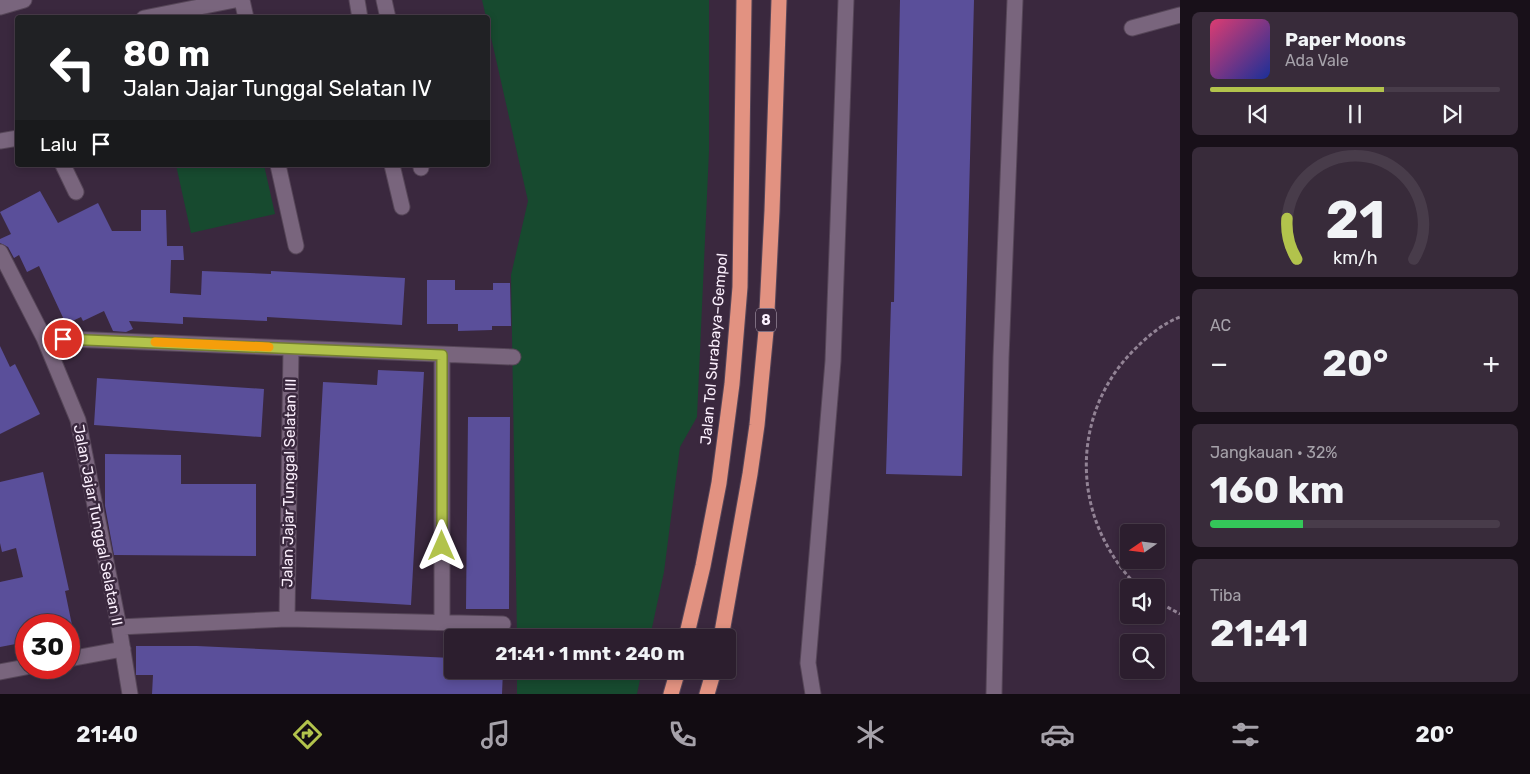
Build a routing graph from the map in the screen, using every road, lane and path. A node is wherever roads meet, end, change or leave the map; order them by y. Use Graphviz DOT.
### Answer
graph roads {
  1 [pos="24,0"];
  2 [pos="235,0"];
  3 [pos="242,0"];
  4 [pos="357,0"];
  5 [pos="384,0"];
  6 [pos="744,0"];
  7 [pos="779,0"];
  8 [pos="846,0"];
  9 [pos="1015,0"];
  10 [pos="0,7"];
  11 [pos="159,15"];
  12 [pos="245,15"];
  13 [pos="360,15"];
  14 [pos="387,15"];
  15 [pos="1180,15"];
  16 [pos="1132,28"];
  17 [pos="15,138"];
  18 [pos="0,141"];
  19 [pos="64,167"];
  20 [pos="278,167"];
  21 [pos="392,167"];
  22 [pos="76,192"];
  23 [pos="402,207"];
  24 [pos="296,246"];
  25 [pos="0,252"];
  26 [pos="1180,317"];
  27 [pos="44,338"];
  28 [pos="291,348"];
  29 [pos="442,355"];
  30 [pos="513,357"];
  31 [pos="1132,579"];
  32 [pos="1165,605"];
  33 [pos="1180,614"];
  34 [pos="287,619"];
  35 [pos="442,622"];
  36 [pos="503,624"];
  37 [pos="119,627"];
  38 [pos="688,629"];
  39 [pos="723,629"];
  40 [pos="123,649"];
  41 [pos="80,657"];
  42 [pos="15,669"];
  43 [pos="0,672"];
  44 [pos="675,679"];
  45 [pos="711,679"];
  46 [pos="130,694"];
  47 [pos="671,694"];
  48 [pos="707,694"];
  49 [pos="813,694"];
  50 [pos="994,694"];
  1 -- 10 [label="street"];
  2 -- 11 [label="street"];
  3 -- 12 [label="street"];
  4 -- 13 [label="street"];
  5 -- 14 [label="street"];
  6 -- 38 [label="highway, Jalan Tol Surabaya–Gempol / 8"];
  7 -- 39 [label="highway, 8"];
  8 -- 49 [label="street"];
  9 -- 50 [label="street"];
  15 -- 16 [label="street"];
  17 -- 18 [label="street"];
  19 -- 22 [label="street"];
  20 -- 24 [label="street"];
  21 -- 23 [label="street"];
  25 -- 27 [label="street, Jalan Jajar Tunggal Selatan II"];
  26 -- 31 [label="path"];
  27 -- 28 [label="street"];
  27 -- 37 [label="street, Jalan Jajar Tunggal Selatan II"];
  28 -- 29 [label="street"];
  28 -- 34 [label="street, Jalan Jajar Tunggal Selatan III"];
  29 -- 30 [label="street"];
  29 -- 35 [label="street"];
  32 -- 33 [label="path"];
  34 -- 35 [label="street"];
  34 -- 37 [label="street"];
  35 -- 36 [label="street"];
  37 -- 40 [label="street, Jalan Jajar Tunggal Selatan II"];
  40 -- 41 [label="street"];
  40 -- 46 [label="street, Jalan Jajar Tunggal Selatan II"];
  42 -- 43 [label="street"];
  44 -- 47 [label="highway"];
  45 -- 48 [label="highway"];
}
